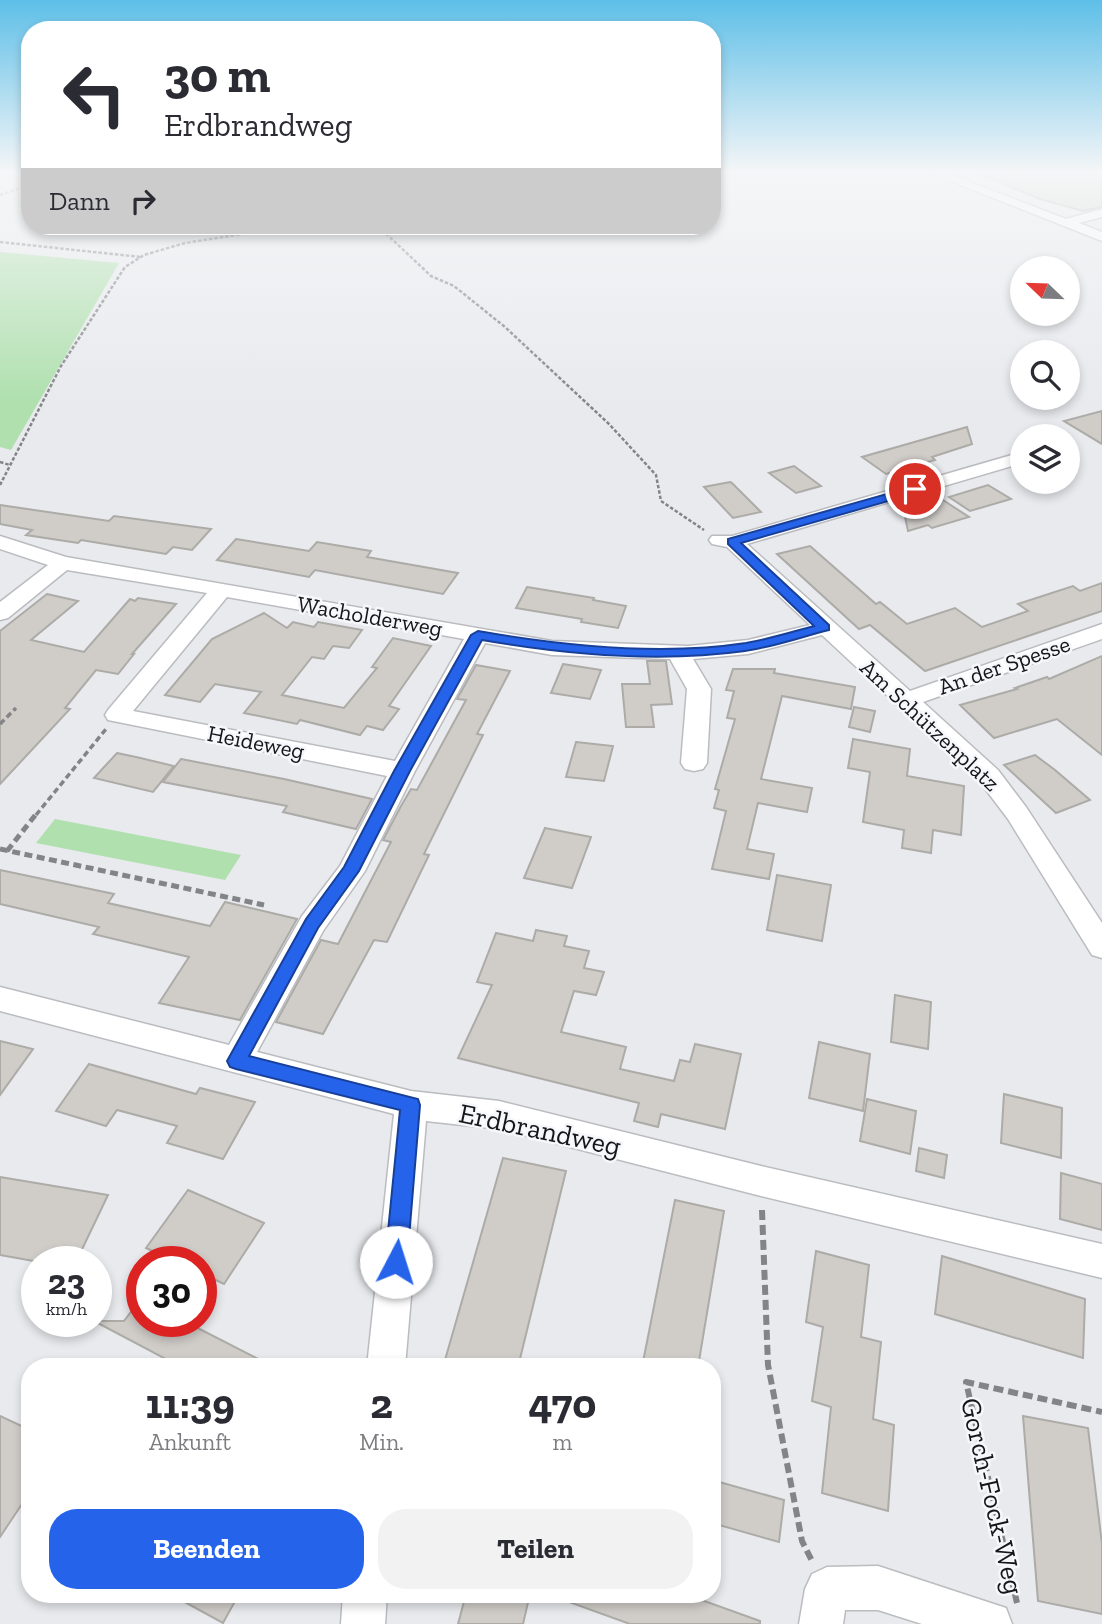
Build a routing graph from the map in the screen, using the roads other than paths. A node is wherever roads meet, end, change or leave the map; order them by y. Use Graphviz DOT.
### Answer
graph roads {
  1 [pos="1010,460"];
  2 [pos="0,542"];
  3 [pos="63,563"];
  4 [pos="222,589"];
  5 [pos="0,613"];
  6 [pos="824,628"];
  7 [pos="1102,631"];
  8 [pos="478,635"];
  9 [pos="678,653"];
  10 [pos="906,700"];
  11 [pos="694,763"];
  12 [pos="402,771"];
  13 [pos="1102,947"];
  14 [pos="0,999"];
  15 [pos="236,1061"];
  16 [pos="411,1105"];
  17 [pos="1102,1261"];
  18 [pos="387,1358"];
  19 [pos="364,1603"];
  20 [pos="824,1607"];
  21 [pos="1005,1617"];
  22 [pos="363,1624"];
  1 -- 6 [label="street, Am Schützenplatz"];
  2 -- 3 [label="street, Wacholderweg"];
  3 -- 4 [label="street, Wacholderweg"];
  3 -- 5 [label="street"];
  4 -- 8 [label="street, Wacholderweg"];
  4 -- 12 [label="street, Heideweg"];
  6 -- 9 [label="street, Wacholderweg"];
  6 -- 10 [label="street, Am Schützenplatz"];
  7 -- 10 [label="street, An der Spesse"];
  8 -- 9 [label="street, Wacholderweg"];
  8 -- 12 [label="street"];
  9 -- 11 [label="street"];
  10 -- 13 [label="street, Am Schützenplatz"];
  12 -- 15 [label="street"];
  14 -- 15 [label="street, Erdbrandweg"];
  15 -- 16 [label="street, Erdbrandweg"];
  16 -- 17 [label="street, Erdbrandweg"];
  16 -- 18 [label="street"];
  19 -- 22 [label="street"];
  20 -- 21 [label="street, Gorch-Fock-Weg"];
}
